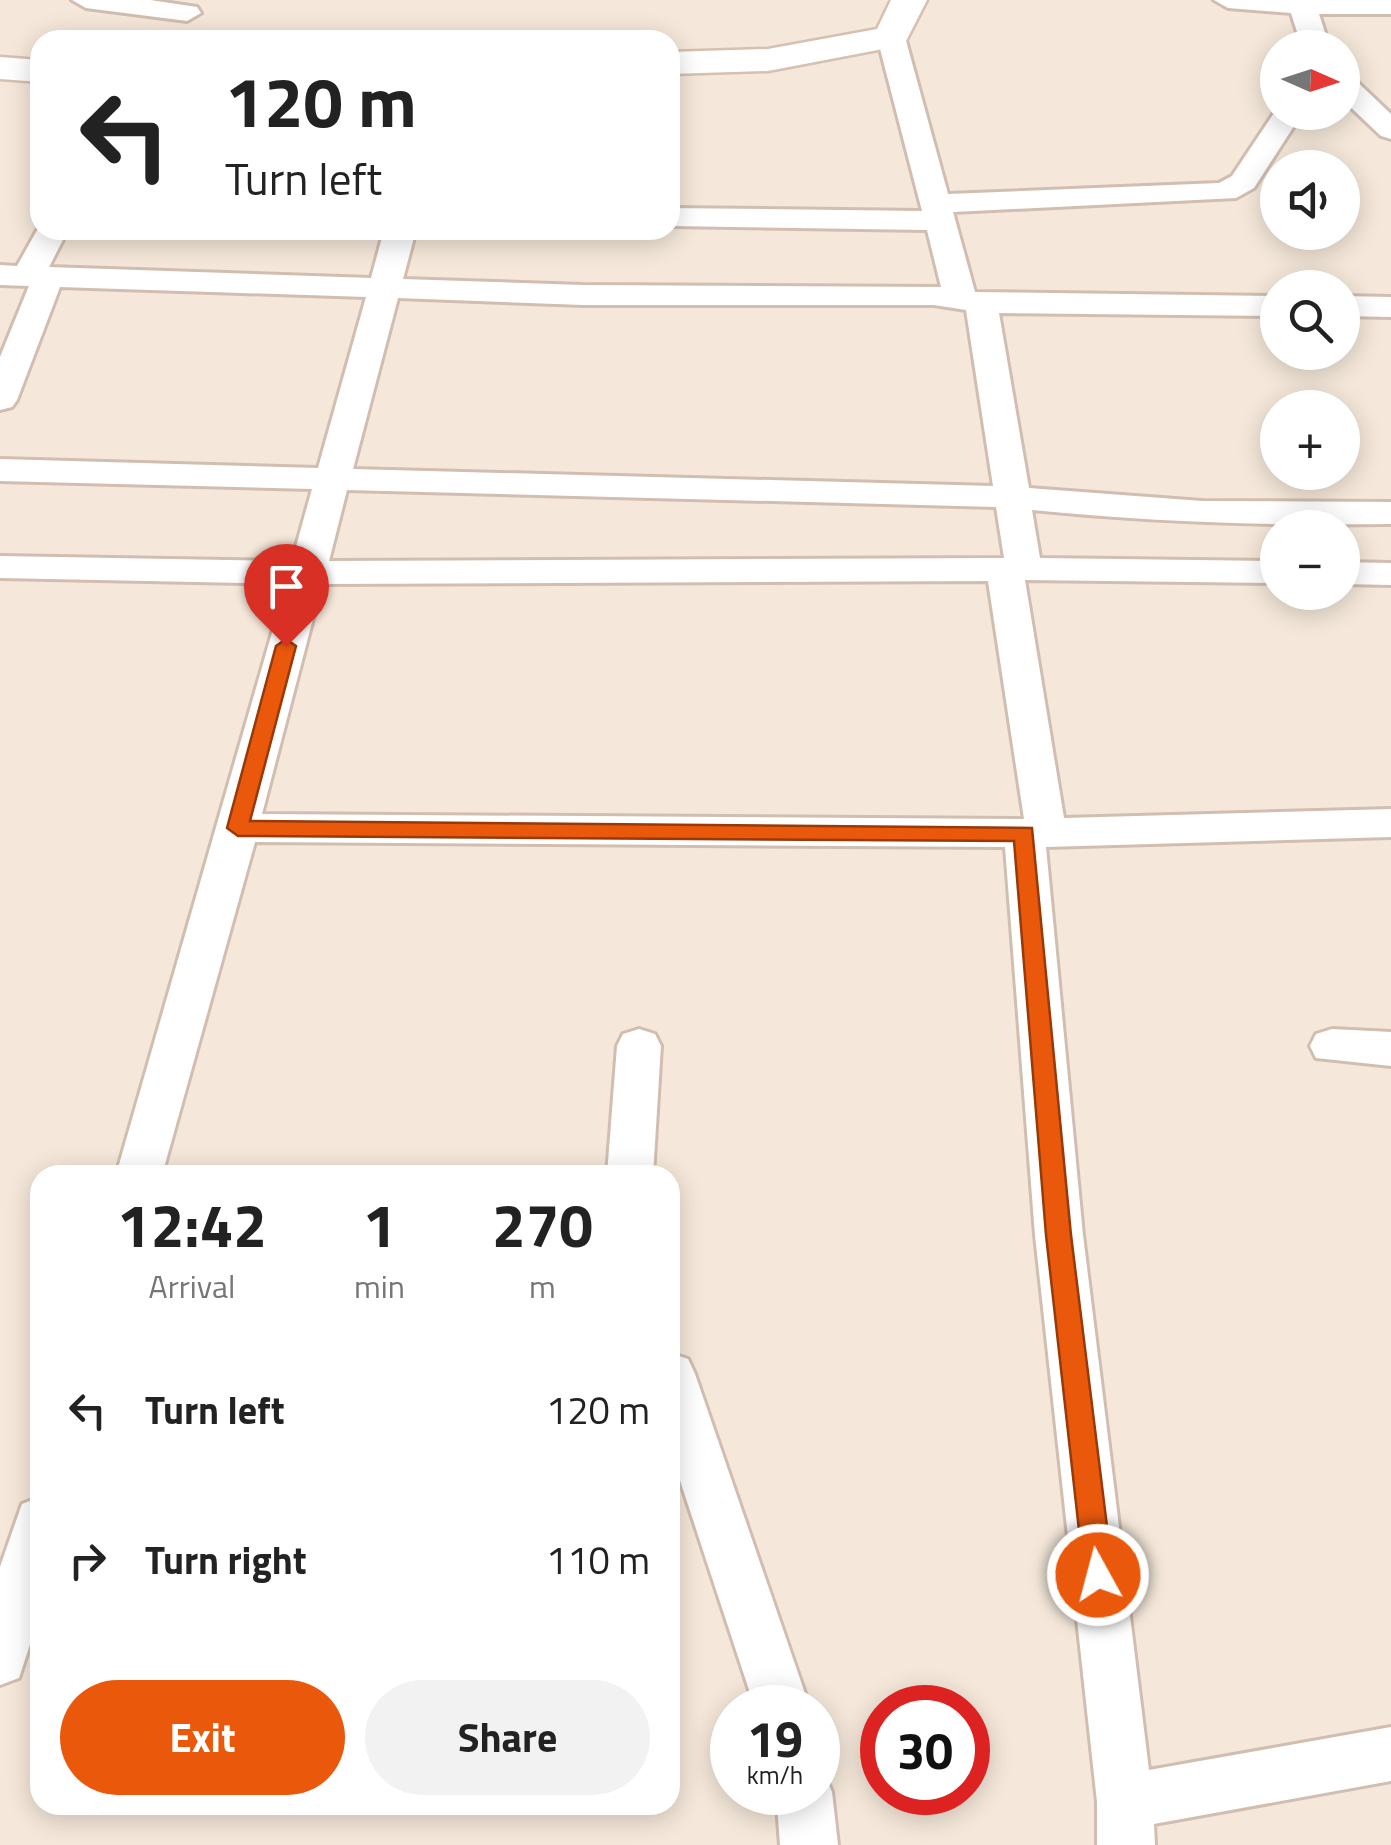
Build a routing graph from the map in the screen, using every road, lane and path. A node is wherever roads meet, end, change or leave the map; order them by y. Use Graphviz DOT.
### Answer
graph roads {
  1 [pos="86,0"];
  2 [pos="909,0"];
  3 [pos="1228,0"];
  4 [pos="1303,6"];
  5 [pos="1391,6"];
  6 [pos="193,7"];
  7 [pos="173,30"];
  8 [pos="1310,30"];
  9 [pos="891,37"];
  10 [pos="680,63"];
  11 [pos="0,68"];
  12 [pos="30,70"];
  13 [pos="1360,100"];
  14 [pos="1278,130"];
  15 [pos="1391,130"];
  16 [pos="938,212"];
  17 [pos="680,217"];
  18 [pos="46,240"];
  19 [pos="397,240"];
  20 [pos="25,276"];
  21 [pos="380,289"];
  22 [pos="972,301"];
  23 [pos="1260,306"];
  24 [pos="1360,306"];
  25 [pos="1391,307"];
  26 [pos="0,400"];
  27 [pos="0,470"];
  28 [pos="329,482"];
  29 [pos="1012,497"];
  30 [pos="1391,513"];
  31 [pos="0,566"];
  32 [pos="1014,570"];
  33 [pos="1260,572"];
  34 [pos="305,573"];
  35 [pos="1360,573"];
  36 [pos="1391,574"];
  37 [pos="1391,823"];
  38 [pos="238,828"];
  39 [pos="1035,833"];
  40 [pos="639,1046"];
  41 [pos="1332,1046"];
  42 [pos="1391,1049"];
  43 [pos="141,1165"];
  44 [pos="631,1165"];
  45 [pos="680,1404"];
  46 [pos="30,1555"];
  47 [pos="0,1660"];
  48 [pos="774,1685"];
  49 [pos="1391,1754"];
  50 [pos="807,1815"];
  51 [pos="1126,1823"];
  52 [pos="810,1845"];
  1 -- 6 [label="street"];
  2 -- 9 [label="street"];
  3 -- 4 [label="street"];
  4 -- 5 [label="street"];
  4 -- 8 [label="street"];
  6 -- 7 [label="street"];
  9 -- 10 [label="street"];
  9 -- 16 [label="street"];
  11 -- 12 [label="street"];
  13 -- 15 [label="street"];
  14 -- 16 [label="street"];
  16 -- 17 [label="street"];
  16 -- 22 [label="street"];
  18 -- 20 [label="street"];
  19 -- 21 [label="street"];
  20 -- 21 [label="street"];
  20 -- 26 [label="street"];
  21 -- 22 [label="street"];
  21 -- 28 [label="street"];
  22 -- 23 [label="street"];
  22 -- 29 [label="street"];
  24 -- 25 [label="street"];
  27 -- 28 [label="street"];
  28 -- 29 [label="street"];
  28 -- 34 [label="street"];
  29 -- 30 [label="street"];
  29 -- 32 [label="street"];
  31 -- 34 [label="street"];
  32 -- 33 [label="street"];
  32 -- 34 [label="street"];
  32 -- 39 [label="street"];
  34 -- 38 [label="street"];
  35 -- 36 [label="street"];
  37 -- 39 [label="street"];
  38 -- 39 [label="street"];
  38 -- 43 [label="street"];
  39 -- 51 [label="street"];
  40 -- 44 [label="street"];
  41 -- 42 [label="street"];
  45 -- 48 [label="street"];
  46 -- 47 [label="street"];
  49 -- 51 [label="street"];
  50 -- 52 [label="street"];
}
